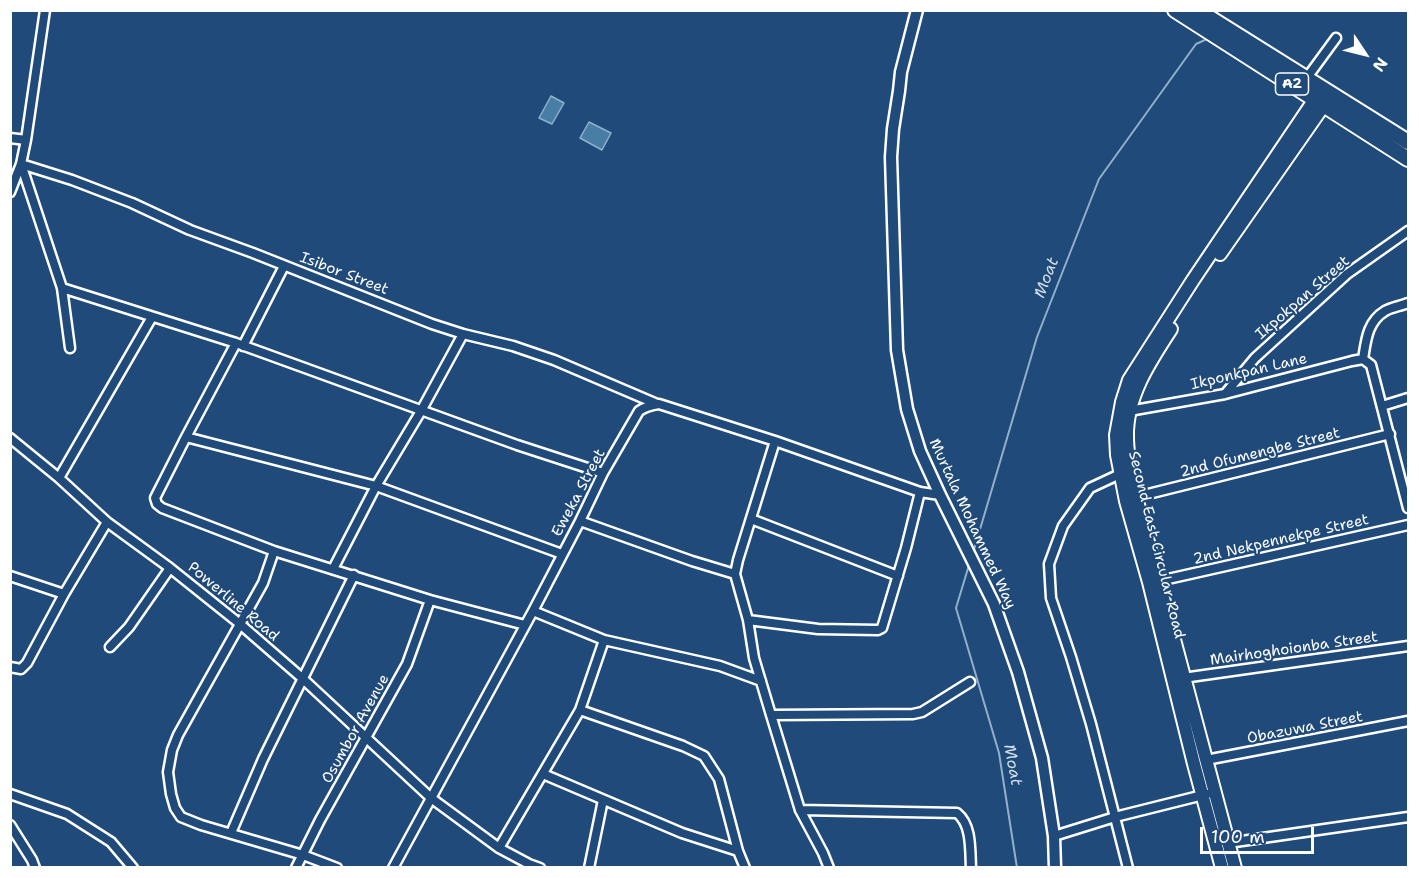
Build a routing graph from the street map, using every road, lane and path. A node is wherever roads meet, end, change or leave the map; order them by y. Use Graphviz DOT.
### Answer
graph roads {
  1 [pos="45,10"];
  2 [pos="917,10"];
  3 [pos="1176,10"];
  4 [pos="1197,10"];
  5 [pos="1336,38"];
  6 [pos="1306,79"];
  7 [pos="1319,102"];
  8 [pos="10,138"];
  9 [pos="26,140"];
  10 [pos="1408,142"];
  11 [pos="1408,159"];
  12 [pos="21,164"];
  13 [pos="10,192"];
  14 [pos="1408,231"];
  15 [pos="284,266"];
  16 [pos="62,288"];
  17 [pos="1408,303"];
  18 [pos="152,317"];
  19 [pos="463,334"];
  20 [pos="240,345"];
  21 [pos="70,348"];
  22 [pos="1363,359"];
  23 [pos="1225,394"];
  24 [pos="1408,398"];
  25 [pos="659,404"];
  26 [pos="1382,406"];
  27 [pos="421,411"];
  28 [pos="1130,411"];
  29 [pos="1390,434"];
  30 [pos="186,437"];
  31 [pos="10,438"];
  32 [pos="775,441"];
  33 [pos="603,473"];
  34 [pos="1120,474"];
  35 [pos="59,478"];
  36 [pos="376,486"];
  37 [pos="920,492"];
  38 [pos="940,495"];
  39 [pos="1136,497"];
  40 [pos="1408,508"];
  41 [pos="750,519"];
  42 [pos="580,521"];
  43 [pos="107,522"];
  44 [pos="1408,525"];
  45 [pos="274,551"];
  46 [pos="562,554"];
  47 [pos="170,568"];
  48 [pos="333,569"];
  49 [pos="735,574"];
  50 [pos="354,575"];
  51 [pos="10,576"];
  52 [pos="898,576"];
  53 [pos="1159,581"];
  54 [pos="64,594"];
  55 [pos="430,600"];
  56 [pos="533,611"];
  57 [pos="748,620"];
  58 [pos="240,624"];
  59 [pos="525,625"];
  60 [pos="604,640"];
  61 [pos="1408,646"];
  62 [pos="110,647"];
  63 [pos="10,667"];
  64 [pos="302,678"];
  65 [pos="1183,678"];
  66 [pos="761,681"];
  67 [pos="970,682"];
  68 [pos="580,710"];
  69 [pos="771,715"];
  70 [pos="1408,721"];
  71 [pos="367,738"];
  72 [pos="1206,760"];
  73 [pos="543,774"];
  74 [pos="10,794"];
  75 [pos="1209,794"];
  76 [pos="430,798"];
  77 [pos="603,800"];
  78 [pos="800,810"];
  79 [pos="1115,817"];
  80 [pos="1408,817"];
  81 [pos="10,825"];
  82 [pos="231,833"];
  83 [pos="1054,836"];
  84 [pos="1228,843"];
  85 [pos="499,848"];
  86 [pos="738,851"];
  87 [pos="303,855"];
  88 [pos="35,867"];
  89 [pos="133,867"];
  90 [pos="296,867"];
  91 [pos="337,867"];
  92 [pos="393,867"];
  93 [pos="540,867"];
  94 [pos="589,867"];
  95 [pos="745,867"];
  96 [pos="829,867"];
  97 [pos="971,867"];
  98 [pos="1055,867"];
  99 [pos="1128,867"];
  100 [pos="1222,867"];
  101 [pos="1234,867"];
  1 -- 9 [label="street"];
  2 -- 38 [label="street, Murtala Mohammed Way"];
  3 -- 7 [label="highway, A2"];
  4 -- 6 [label="highway, A2"];
  5 -- 6 [label="street"];
  6 -- 10 [label="highway, A2"];
  7 -- 11 [label="highway, A2"];
  7 -- 28 [label="main road, Second East Circular Road"];
  7 -- 34 [label="main road, Second East Circular Road"];
  8 -- 9 [label="street"];
  9 -- 12 [label="street"];
  12 -- 13 [label="street"];
  12 -- 15 [label="street, Isibor Street"];
  12 -- 16 [label="street"];
  14 -- 23 [label="street, Ikpokpan Street"];
  15 -- 19 [label="street, Isibor Street"];
  15 -- 20 [label="street"];
  16 -- 18 [label="street"];
  16 -- 21 [label="street"];
  17 -- 22 [label="street"];
  18 -- 20 [label="street"];
  18 -- 35 [label="street"];
  19 -- 25 [label="street, Isibor Street"];
  19 -- 27 [label="street"];
  20 -- 27 [label="street"];
  20 -- 30 [label="street"];
  22 -- 23 [label="street, Ikponkpan Lane"];
  22 -- 26 [label="street"];
  23 -- 28 [label="street, Ikponkpan Lane"];
  24 -- 26 [label="street"];
  25 -- 32 [label="street"];
  25 -- 33 [label="street, Eweka Street"];
  26 -- 29 [label="street"];
  27 -- 33 [label="street"];
  27 -- 36 [label="street"];
  28 -- 39 [label="main road, Second East Circular Road"];
  29 -- 39 [label="street, 2nd Ofumengbe Street"];
  29 -- 40 [label="street"];
  30 -- 36 [label="street"];
  30 -- 45 [label="street"];
  31 -- 35 [label="street, Powerline Road"];
  32 -- 37 [label="street"];
  32 -- 41 [label="street"];
  33 -- 42 [label="street, Eweka Street"];
  34 -- 75 [label="main road, Second East Circular Road"];
  34 -- 79 [label="street"];
  35 -- 43 [label="street, Powerline Road"];
  36 -- 46 [label="street"];
  36 -- 48 [label="street"];
  37 -- 38 [label="street"];
  37 -- 52 [label="street"];
  38 -- 83 [label="street, Murtala Mohammed Way"];
  39 -- 53 [label="main road, Second East Circular Road"];
  41 -- 49 [label="street"];
  41 -- 52 [label="street"];
  42 -- 46 [label="street, Eweka Street"];
  42 -- 49 [label="street"];
  43 -- 47 [label="street, Powerline Road"];
  43 -- 54 [label="street"];
  44 -- 53 [label="street, 2nd Nekpennekpe Street"];
  45 -- 48 [label="street"];
  45 -- 58 [label="street"];
  46 -- 56 [label="street, Eweka Street"];
  47 -- 58 [label="street, Powerline Road"];
  47 -- 62 [label="street"];
  48 -- 50 [label="street"];
  49 -- 57 [label="street"];
  50 -- 55 [label="street"];
  50 -- 64 [label="street"];
  51 -- 54 [label="street"];
  52 -- 57 [label="street"];
  53 -- 65 [label="main road, Second East Circular Road"];
  54 -- 63 [label="street"];
  55 -- 59 [label="street"];
  55 -- 71 [label="street, Osumbor Avenue"];
  56 -- 59 [label="street, Eweka Street"];
  56 -- 60 [label="street"];
  57 -- 66 [label="street"];
  58 -- 64 [label="street, Powerline Road"];
  58 -- 82 [label="street"];
  59 -- 76 [label="street, Eweka Street"];
  60 -- 66 [label="street"];
  60 -- 68 [label="street"];
  61 -- 65 [label="street, Mairhoghoionba Street"];
  64 -- 71 [label="street, Powerline Road"];
  64 -- 82 [label="street"];
  65 -- 72 [label="main road, Second East Circular Road"];
  66 -- 69 [label="street"];
  67 -- 69 [label="street"];
  68 -- 73 [label="street"];
  68 -- 86 [label="street"];
  69 -- 78 [label="street"];
  70 -- 72 [label="street, Obazuwa Street"];
  71 -- 76 [label="street, Powerline Road"];
  71 -- 87 [label="street, Osumbor Avenue"];
  72 -- 75 [label="main road, Second East Circular Road"];
  73 -- 77 [label="street"];
  73 -- 85 [label="street"];
  74 -- 89 [label="street"];
  75 -- 79 [label="street"];
  75 -- 84 [label="main road, Second East Circular Road"];
  75 -- 100 [label="main road, Second East Circular Road"];
  76 -- 85 [label="street, Powerline Road"];
  76 -- 92 [label="street, Eweka Street"];
  77 -- 86 [label="street"];
  77 -- 94 [label="street"];
  78 -- 96 [label="street"];
  78 -- 97 [label="street"];
  79 -- 83 [label="street"];
  79 -- 99 [label="street"];
  80 -- 84 [label="street"];
  81 -- 88 [label="street"];
  82 -- 87 [label="street"];
  83 -- 98 [label="street, Murtala Mohammed Way"];
  84 -- 101 [label="main road, Second East Circular Road"];
  85 -- 93 [label="street, Powerline Road"];
  86 -- 95 [label="street"];
  87 -- 90 [label="street, Osumbor Avenue"];
  87 -- 91 [label="street"];
}
